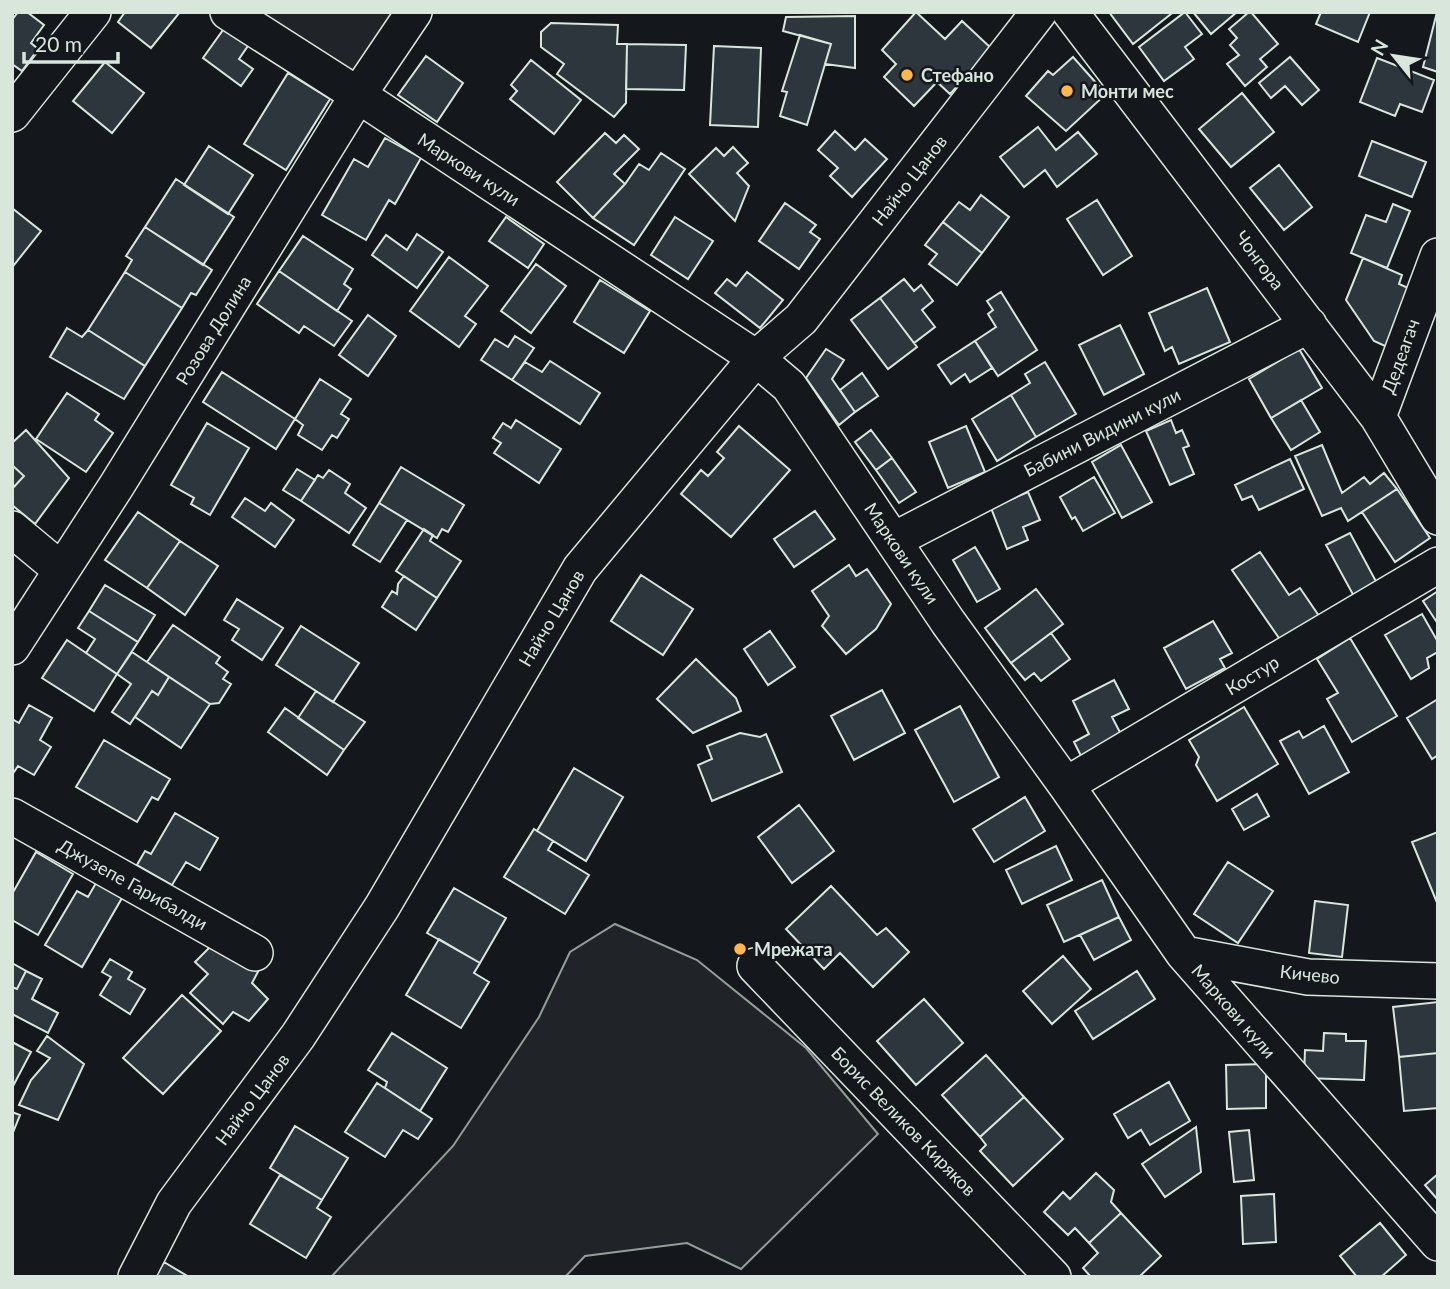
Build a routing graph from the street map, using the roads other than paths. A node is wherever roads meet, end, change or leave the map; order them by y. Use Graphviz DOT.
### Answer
graph roads {
  1 [pos="93,12"];
  2 [pos="228,12"];
  3 [pos="414,12"];
  4 [pos="1039,12"];
  5 [pos="1070,12"];
  6 [pos="358,95"];
  7 [pos="12,114"];
  8 [pos="1438,256"];
  9 [pos="1309,325"];
  10 [pos="756,358"];
  11 [pos="1378,417"];
  12 [pos="1438,517"];
  13 [pos="12,529"];
  14 [pos="894,540"];
  15 [pos="1438,565"];
  16 [pos="60,569"];
  17 [pos="12,647"];
  18 [pos="1066,785"];
  19 [pos="12,816"];
  20 [pos="255,953"];
  21 [pos="1184,954"];
  22 [pos="755,966"];
  23 [pos="1438,981"];
  24 [pos="1438,1244"];
  25 [pos="136,1277"];
  26 [pos="1053,1277"];
  1 -- 7 [label="street"];
  2 -- 6 [label="street, Маркови кули"];
  3 -- 6 [label="street, Розова Долина"];
  4 -- 10 [label="street, Найчо Цанов"];
  5 -- 9 [label="street, Чонгора"];
  6 -- 10 [label="street, Маркови кули"];
  6 -- 16 [label="street, Розова Долина"];
  8 -- 11 [label="street, Дедеагач"];
  9 -- 11 [label="street, Чонгора"];
  9 -- 14 [label="street, Бабини Видини кули"];
  10 -- 14 [label="street, Маркови кули"];
  10 -- 25 [label="street, Найчо Цанов"];
  11 -- 12 [label="street, Чонгора"];
  13 -- 16 [label="street"];
  14 -- 18 [label="street, Маркови кули"];
  15 -- 18 [label="street, Костур"];
  16 -- 17 [label="street, Розова Долина"];
  18 -- 21 [label="street, Маркови кули"];
  19 -- 20 [label="street, Джузепе Гарибалди"];
  21 -- 23 [label="street, Кичево"];
  21 -- 24 [label="street, Маркови кули"];
  22 -- 26 [label="street, Борис Великов Киряков"];
}
